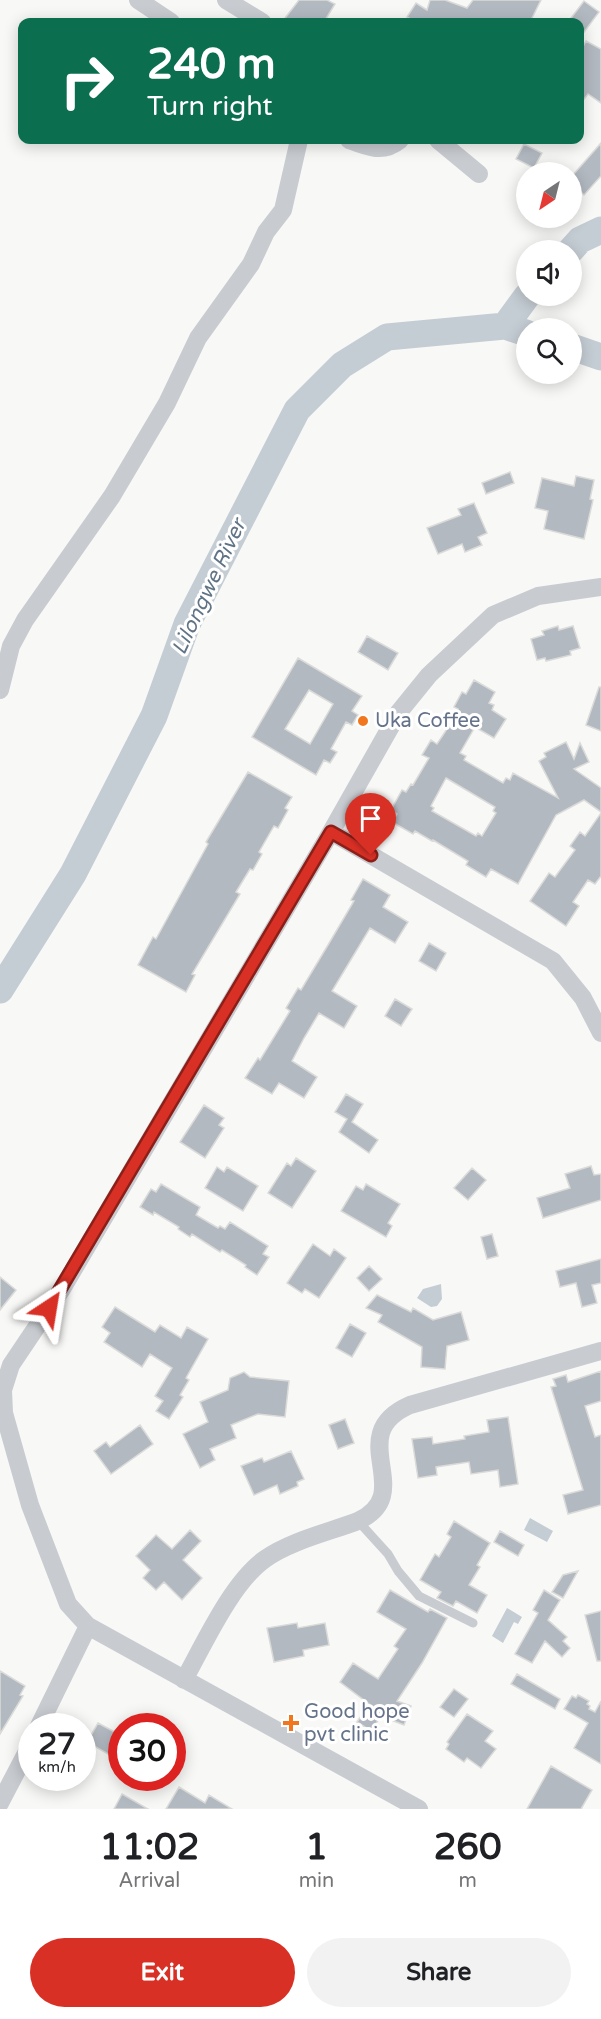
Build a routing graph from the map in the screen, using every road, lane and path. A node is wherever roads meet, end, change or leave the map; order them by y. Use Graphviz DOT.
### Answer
graph roads {
  1 [pos="138,0"];
  2 [pos="226,0"];
  3 [pos="165,18"];
  4 [pos="255,18"];
  5 [pos="298,144"];
  6 [pos="360,144"];
  7 [pos="393,144"];
  8 [pos="443,144"];
  9 [pos="479,174"];
  10 [pos="601,587"];
  11 [pos="0,690"];
  12 [pos="331,832"];
  13 [pos="601,1033"];
  14 [pos="601,1351"];
  15 [pos="358,1521"];
  16 [pos="473,1623"];
  17 [pos="88,1626"];
  18 [pos="184,1680"];
  19 [pos="45,1713"];
  20 [pos="18,1769"];
  21 [pos="0,1803"];
  22 [pos="419,1809"];
  1 -- 3 [label="street"];
  2 -- 4 [label="street"];
  5 -- 11 [label="street"];
  6 -- 7 [label="street"];
  8 -- 9 [label="street"];
  10 -- 12 [label="street"];
  12 -- 13 [label="street"];
  12 -- 17 [label="street"];
  14 -- 15 [label="street"];
  15 -- 16 [label="lane"];
  15 -- 18 [label="street"];
  17 -- 18 [label="street"];
  17 -- 19 [label="street"];
  18 -- 22 [label="street"];
  20 -- 21 [label="street"];
}
